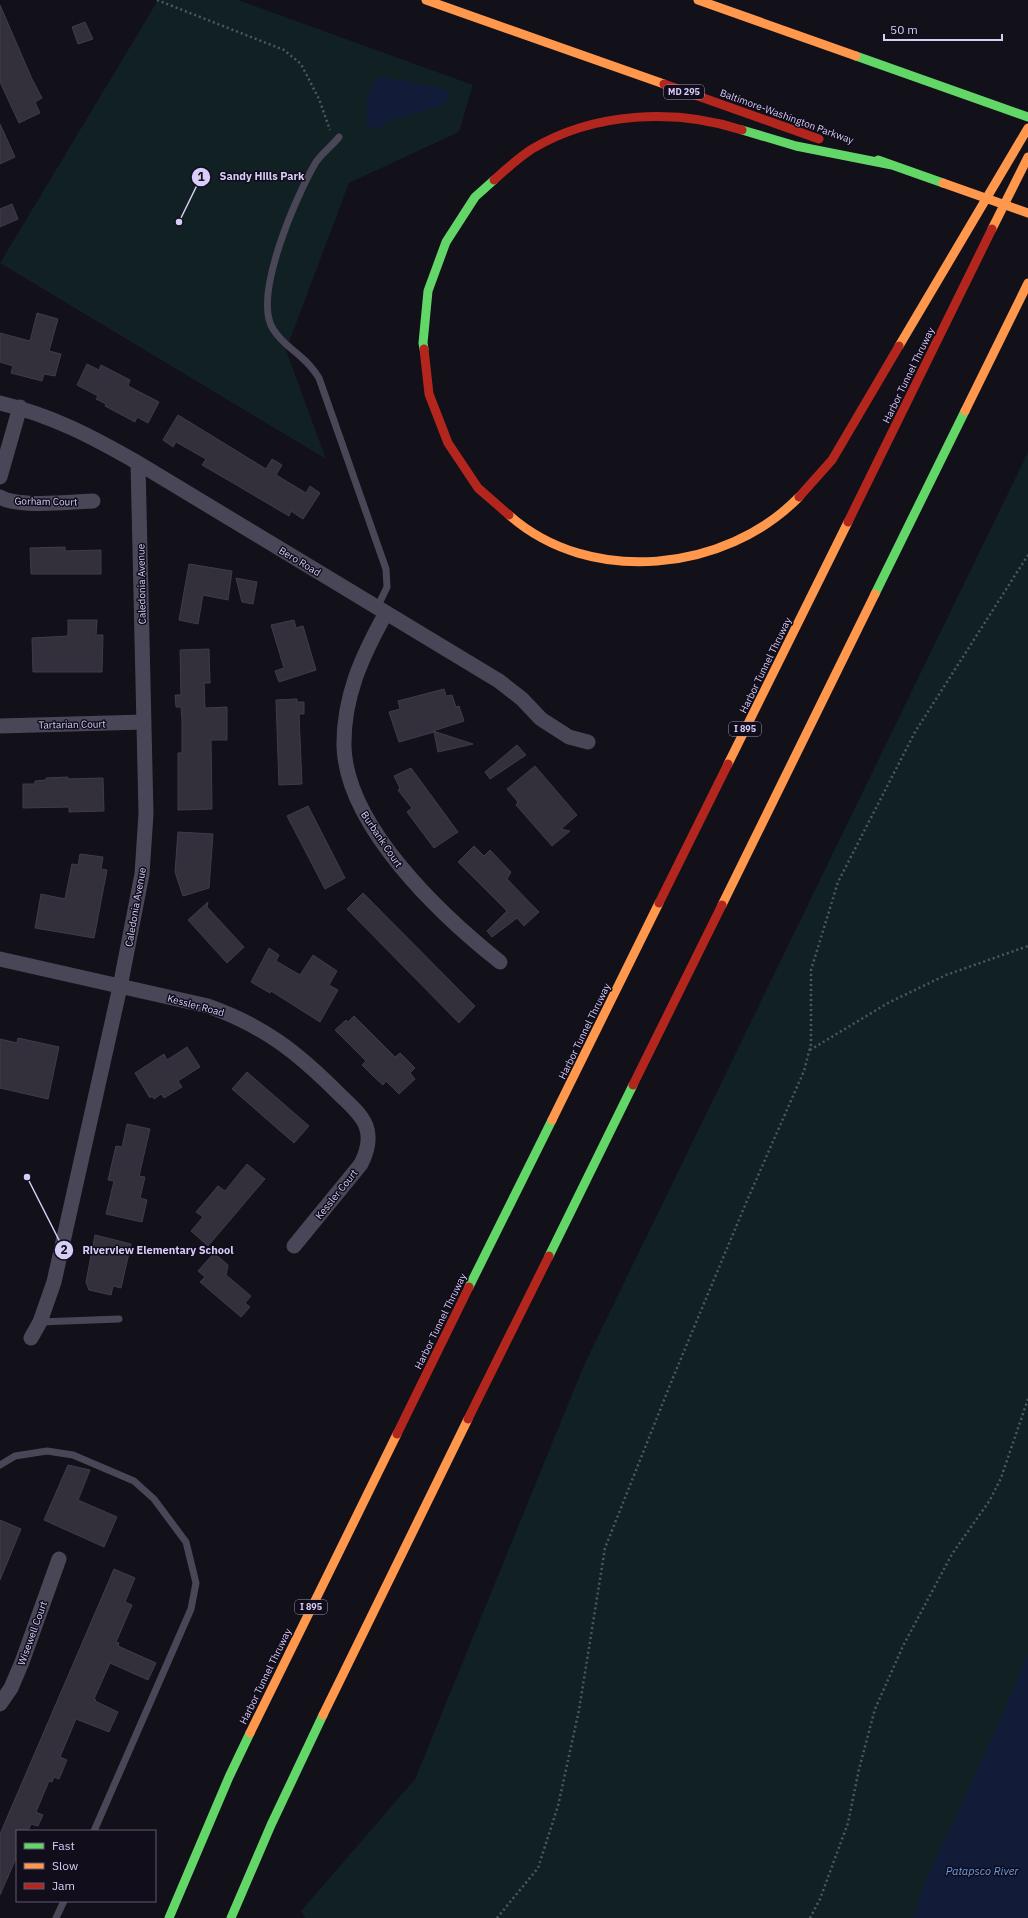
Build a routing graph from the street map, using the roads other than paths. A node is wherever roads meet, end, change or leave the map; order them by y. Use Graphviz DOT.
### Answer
graph roads {
  1 [pos="426,0"];
  2 [pos="698,0"];
  3 [pos="1028,117"];
  4 [pos="1028,128"];
  5 [pos="337,140"];
  6 [pos="1028,158"];
  7 [pos="892,165"];
  8 [pos="1028,213"];
  9 [pos="1028,283"];
  10 [pos="0,403"];
  11 [pos="20,407"];
  12 [pos="138,463"];
  13 [pos="0,477"];
  14 [pos="0,497"];
  15 [pos="93,502"];
  16 [pos="381,610"];
  17 [pos="144,722"];
  18 [pos="0,726"];
  19 [pos="588,742"];
  20 [pos="0,959"];
  21 [pos="500,962"];
  22 [pos="120,987"];
  23 [pos="368,1137"];
  24 [pos="294,1246"];
  25 [pos="119,1319"];
  26 [pos="40,1322"];
  27 [pos="31,1338"];
  28 [pos="0,1465"];
  29 [pos="59,1559"];
  30 [pos="0,1704"];
  31 [pos="94,1830"];
  32 [pos="64,1902"];
  33 [pos="56,1918"];
  34 [pos="169,1918"];
  35 [pos="231,1918"];
  1 -- 7 [label="highway, Baltimore-Washington Parkway / MD 295"];
  2 -- 3 [label="highway"];
  4 -- 7 [label="highway"];
  5 -- 16 [label="lane"];
  6 -- 34 [label="highway, Harbor Tunnel Thruway / I 895"];
  7 -- 8 [label="highway, Baltimore-Washington Parkway / MD 295, bridge"];
  9 -- 35 [label="highway"];
  10 -- 11 [label="street, Bero Road"];
  11 -- 12 [label="street, Bero Road"];
  11 -- 13 [label="street"];
  12 -- 16 [label="street, Bero Road"];
  12 -- 17 [label="street, Caledonia Avenue"];
  14 -- 15 [label="street, Gorham Court"];
  16 -- 19 [label="street, Bero Road"];
  16 -- 21 [label="street, Burbank Court"];
  17 -- 18 [label="street, Tartarian Court"];
  17 -- 22 [label="street, Caledonia Avenue"];
  20 -- 22 [label="street, Kessler Road"];
  22 -- 23 [label="street, Kessler Road"];
  22 -- 26 [label="street, Caledonia Avenue"];
  23 -- 24 [label="street, Kessler Court"];
  25 -- 26 [label="lane"];
  26 -- 27 [label="street, Caledonia Avenue"];
  28 -- 31 [label="lane"];
  29 -- 30 [label="street, Wisewell Court"];
  32 -- 33 [label="lane"];
}
